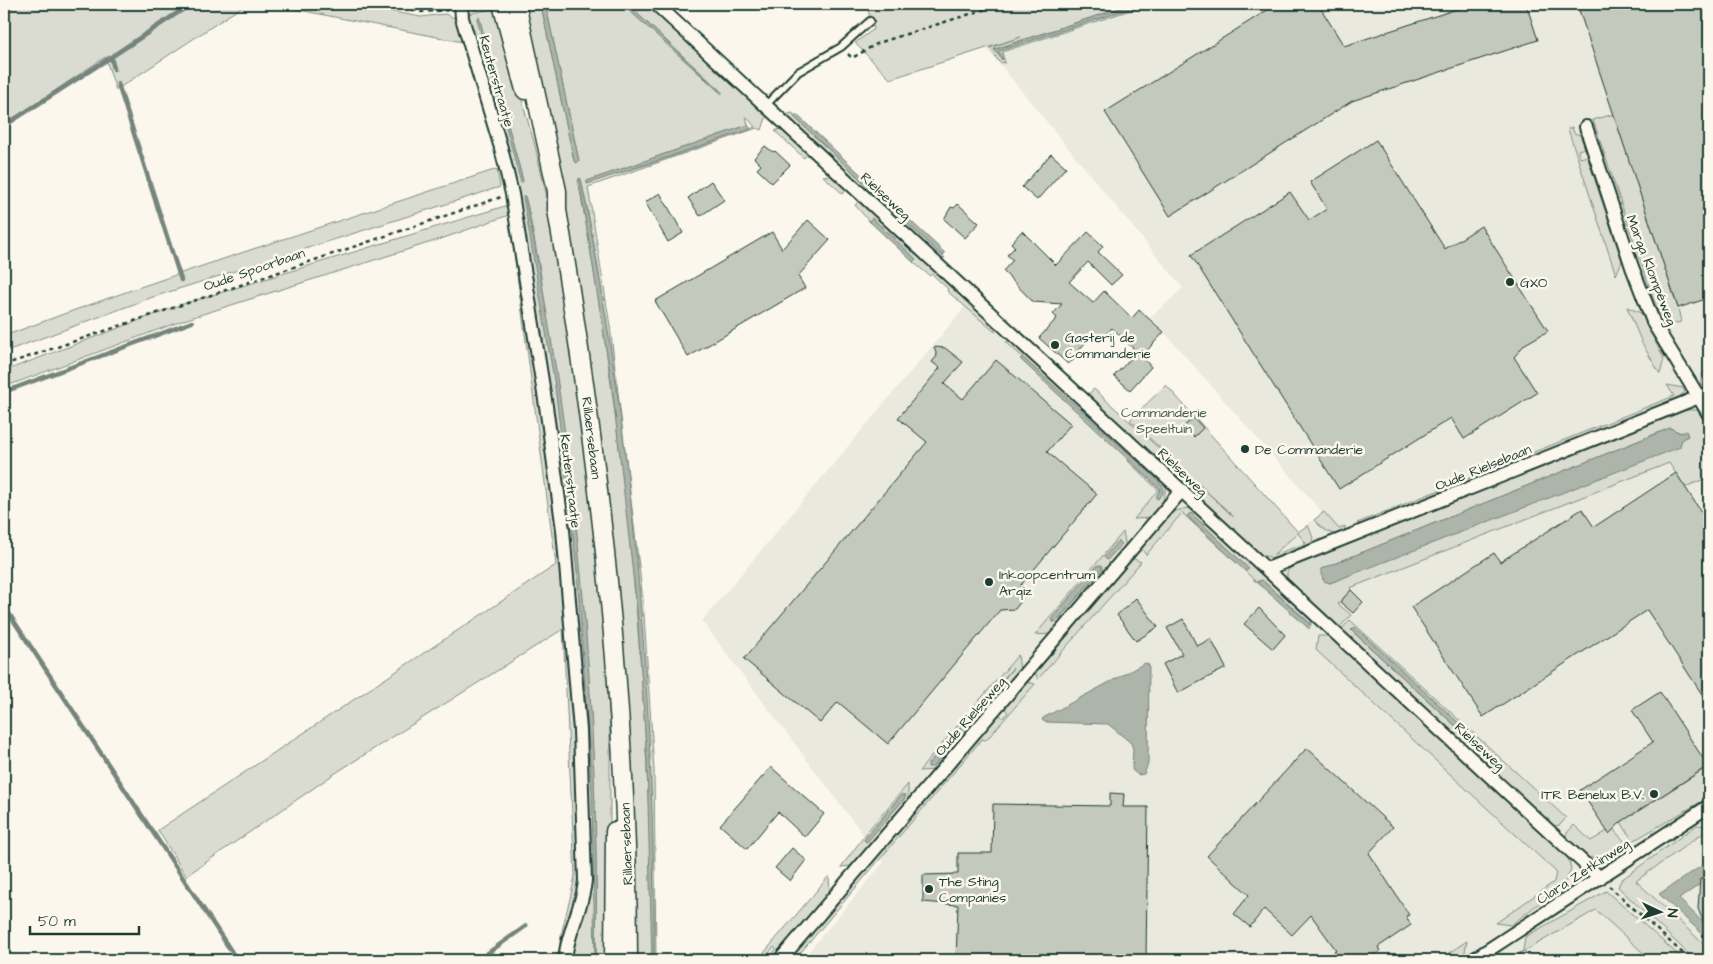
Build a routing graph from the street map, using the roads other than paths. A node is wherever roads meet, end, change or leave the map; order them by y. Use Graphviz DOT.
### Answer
graph roads {
  1 [pos="502,4"];
  2 [pos="516,4"];
  3 [pos="656,4"];
  4 [pos="461,8"];
  5 [pos="870,21"];
  6 [pos="766,105"];
  7 [pos="1586,127"];
  8 [pos="557,210"];
  9 [pos="1704,395"];
  10 [pos="1709,414"];
  11 [pos="1182,490"];
  12 [pos="1267,569"];
  13 [pos="615,669"];
  14 [pos="1709,806"];
  15 [pos="1600,878"];
  16 [pos="565,960"];
  17 [pos="614,960"];
  18 [pos="628,960"];
  19 [pos="780,960"];
  20 [pos="1473,960"];
  1 -- 8 [label="street, Rillaersebaan"];
  2 -- 8 [label="street, Rillaersebaan"];
  3 -- 6 [label="street, Rielseweg"];
  4 -- 16 [label="street, Keuterstraatje"];
  5 -- 6 [label="lane"];
  6 -- 11 [label="street, Rielseweg"];
  7 -- 9 [label="street, Marga Klompéweg"];
  8 -- 13 [label="street, Rillaersebaan"];
  9 -- 10 [label="street, Marga Klompéweg"];
  9 -- 12 [label="street, Oude Rielsebaan"];
  11 -- 12 [label="street, Rielseweg"];
  11 -- 19 [label="street, Oude Rielseweg"];
  12 -- 15 [label="street, Rielseweg"];
  13 -- 17 [label="street, Rillaersebaan"];
  13 -- 18 [label="street, Rillaersebaan"];
  14 -- 15 [label="street, Clara Zetkinweg"];
  15 -- 20 [label="street, Clara Zetkinweg"];
}
